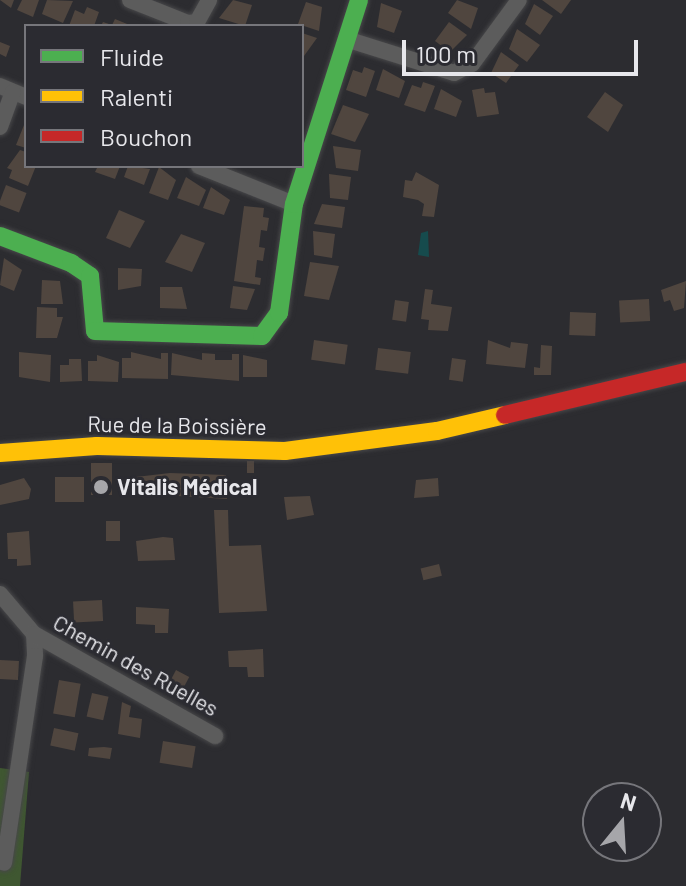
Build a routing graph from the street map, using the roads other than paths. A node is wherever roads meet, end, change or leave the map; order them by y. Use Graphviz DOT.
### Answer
graph roads {
  1 [pos="130,0"];
  2 [pos="209,0"];
  3 [pos="359,0"];
  4 [pos="519,0"];
  5 [pos="346,39"];
  6 [pos="13,91"];
  7 [pos="0,127"];
  8 [pos="204,168"];
  9 [pos="294,204"];
  10 [pos="0,236"];
  11 [pos="686,372"];
  12 [pos="0,441"];
  13 [pos="354,443"];
  14 [pos="0,453"];
  15 [pos="0,594"];
  16 [pos="34,634"];
  17 [pos="215,736"];
  18 [pos="4,863"];
  1 -- 2 [label="street"];
  3 -- 5 [label="main road"];
  4 -- 5 [label="street"];
  5 -- 9 [label="main road"];
  6 -- 7 [label="street"];
  8 -- 9 [label="street"];
  9 -- 10 [label="main road"];
  11 -- 13 [label="main road, Rue de la Boissière"];
  12 -- 13 [label="main road, Rue de la Boissière"];
  13 -- 14 [label="main road, Rue de la Boissière"];
  15 -- 16 [label="street"];
  16 -- 17 [label="street, Chemin des Ruelles"];
  16 -- 18 [label="street"];
}
